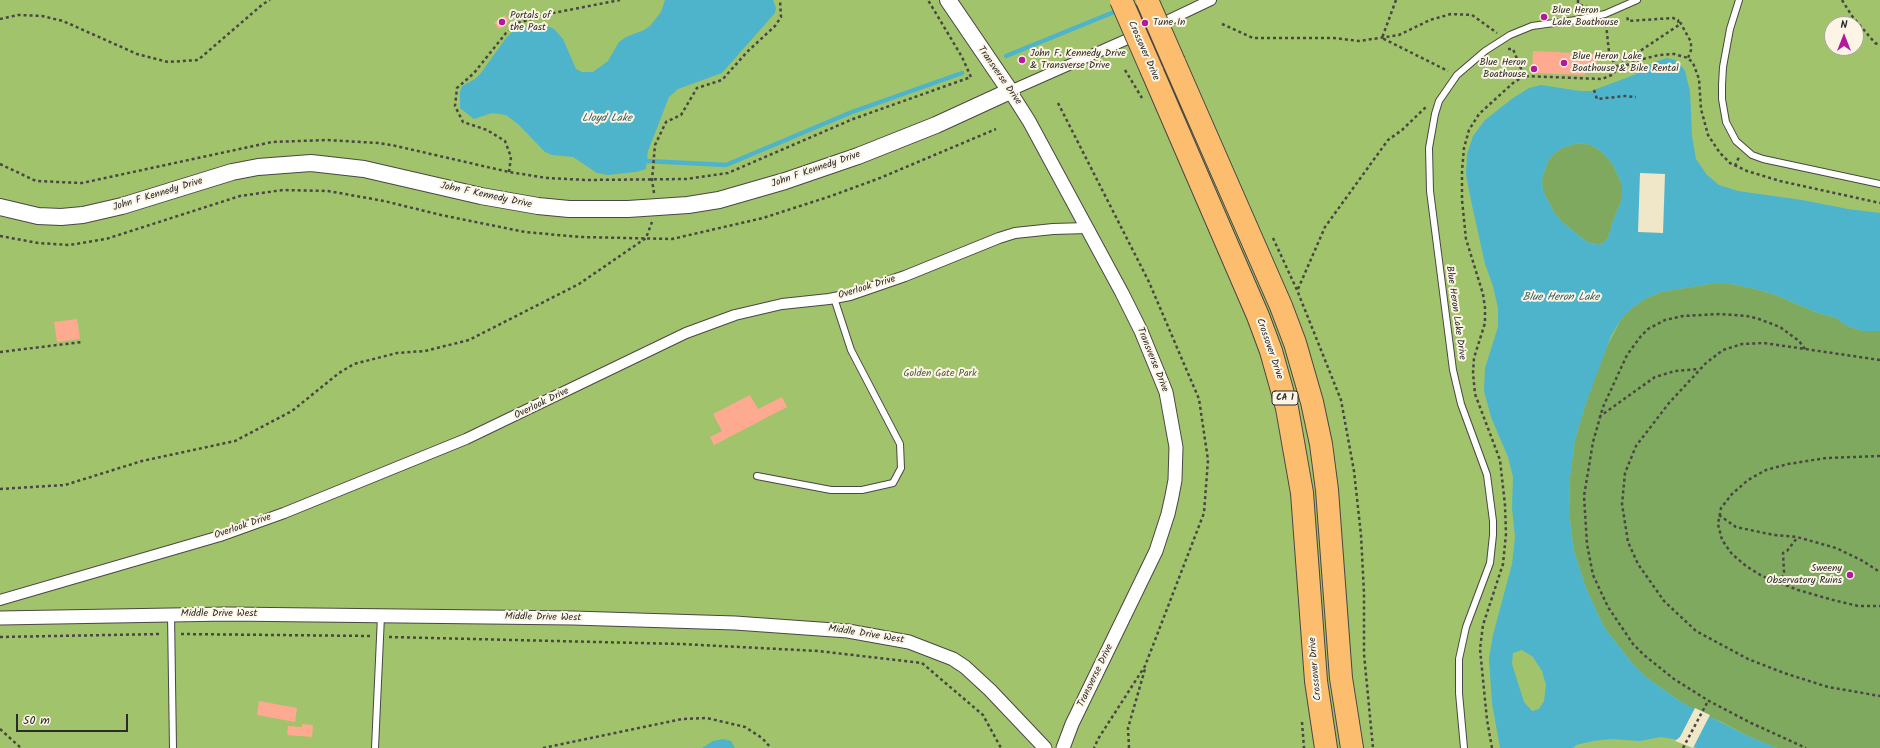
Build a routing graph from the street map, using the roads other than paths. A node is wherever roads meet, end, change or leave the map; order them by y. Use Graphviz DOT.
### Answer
graph roads {
  1 [pos="948,0"];
  2 [pos="1121,0"];
  3 [pos="1147,0"];
  4 [pos="1211,0"];
  5 [pos="1637,0"];
  6 [pos="1739,0"];
  7 [pos="1010,91"];
  8 [pos="1880,184"];
  9 [pos="0,207"];
  10 [pos="1087,228"];
  11 [pos="834,298"];
  12 [pos="758,476"];
  13 [pos="0,600"];
  14 [pos="171,614"];
  15 [pos="381,616"];
  16 [pos="0,618"];
  17 [pos="172,748"];
  18 [pos="375,748"];
  19 [pos="1045,748"];
  20 [pos="1063,748"];
  21 [pos="1326,748"];
  22 [pos="1352,748"];
  23 [pos="1464,748"];
  1 -- 7 [label="street, Transverse Drive"];
  2 -- 21 [label="highway, Crossover Drive / CA 1, bridge"];
  3 -- 22 [label="highway, CA 1, bridge"];
  4 -- 7 [label="street"];
  5 -- 23 [label="lane, Blue Heron Lake Drive"];
  6 -- 8 [label="lane"];
  7 -- 9 [label="street, John F Kennedy Drive"];
  7 -- 10 [label="street, Transverse Drive"];
  10 -- 11 [label="street, Overlook Drive"];
  10 -- 20 [label="street, Transverse Drive"];
  11 -- 12 [label="lane"];
  11 -- 13 [label="street, Overlook Drive"];
  14 -- 15 [label="street, Middle Drive West"];
  14 -- 16 [label="street, Middle Drive West"];
  14 -- 17 [label="lane"];
  15 -- 18 [label="lane"];
  15 -- 19 [label="street, Middle Drive West"];
}
